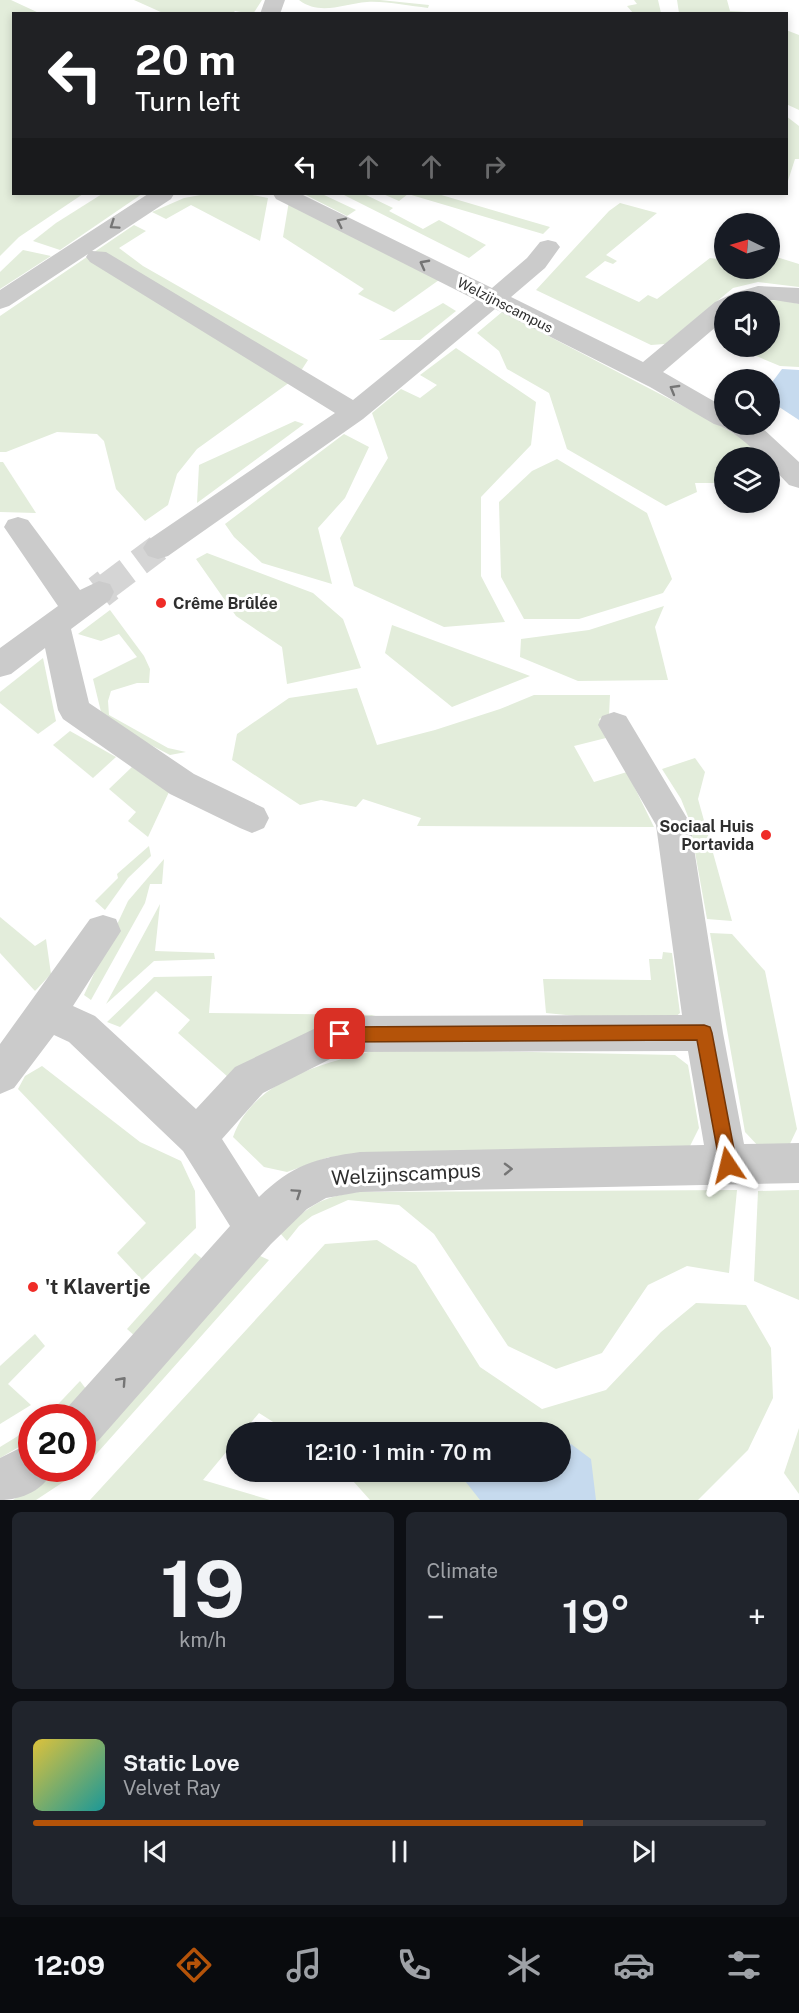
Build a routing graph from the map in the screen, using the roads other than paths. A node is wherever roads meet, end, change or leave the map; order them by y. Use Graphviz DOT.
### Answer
graph roads {
  1 [pos="161,195"];
  2 [pos="286,195"];
  3 [pos="548,247"];
  4 [pos="98,257"];
  5 [pos="780,292"];
  6 [pos="799,296"];
  7 [pos="492,299"];
  8 [pos="0,301"];
  9 [pos="714,315"];
  10 [pos="645,374"];
  11 [pos="354,412"];
  12 [pos="714,412"];
  13 [pos="755,435"];
  14 [pos="799,478"];
  15 [pos="18,527"];
  16 [pos="158,548"];
  17 [pos="77,608"];
  18 [pos="0,665"];
  19 [pos="614,725"];
  20 [pos="252,818"];
  21 [pos="103,931"];
  22 [pos="47,1013"];
  23 [pos="704,1033"];
  24 [pos="0,1076"];
  25 [pos="197,1137"];
  26 [pos="799,1163"];
  27 [pos="728,1165"];
  28 [pos="256,1229"];
  29 [pos="96,1409"];
  30 [pos="18,1475"];
  31 [pos="0,1484"];
  1 -- 8 [label="street, one-way"];
  7 -- 2 [label="street, Welzijnscampus, one-way"];
  3 -- 7 [label="street"];
  4 -- 11 [label="street"];
  5 -- 6 [label="street"];
  7 -- 10 [label="street, Welzijnscampus"];
  7 -- 11 [label="street"];
  9 -- 10 [label="street"];
  12 -- 10 [label="street, Welzijnscampus, one-way"];
  11 -- 16 [label="street"];
  13 -- 14 [label="street"];
  15 -- 17 [label="street"];
  17 -- 18 [label="street"];
  17 -- 20 [label="street"];
  19 -- 23 [label="street"];
  21 -- 22 [label="street"];
  22 -- 24 [label="street"];
  22 -- 25 [label="street"];
  23 -- 25 [label="street"];
  23 -- 27 [label="street"];
  25 -- 28 [label="street"];
  26 -- 27 [label="street, Welzijnscampus"];
  28 -- 27 [label="street, Welzijnscampus, one-way"];
  29 -- 28 [label="street, Welzijnscampus, one-way"];
  30 -- 31 [label="street"];
}
